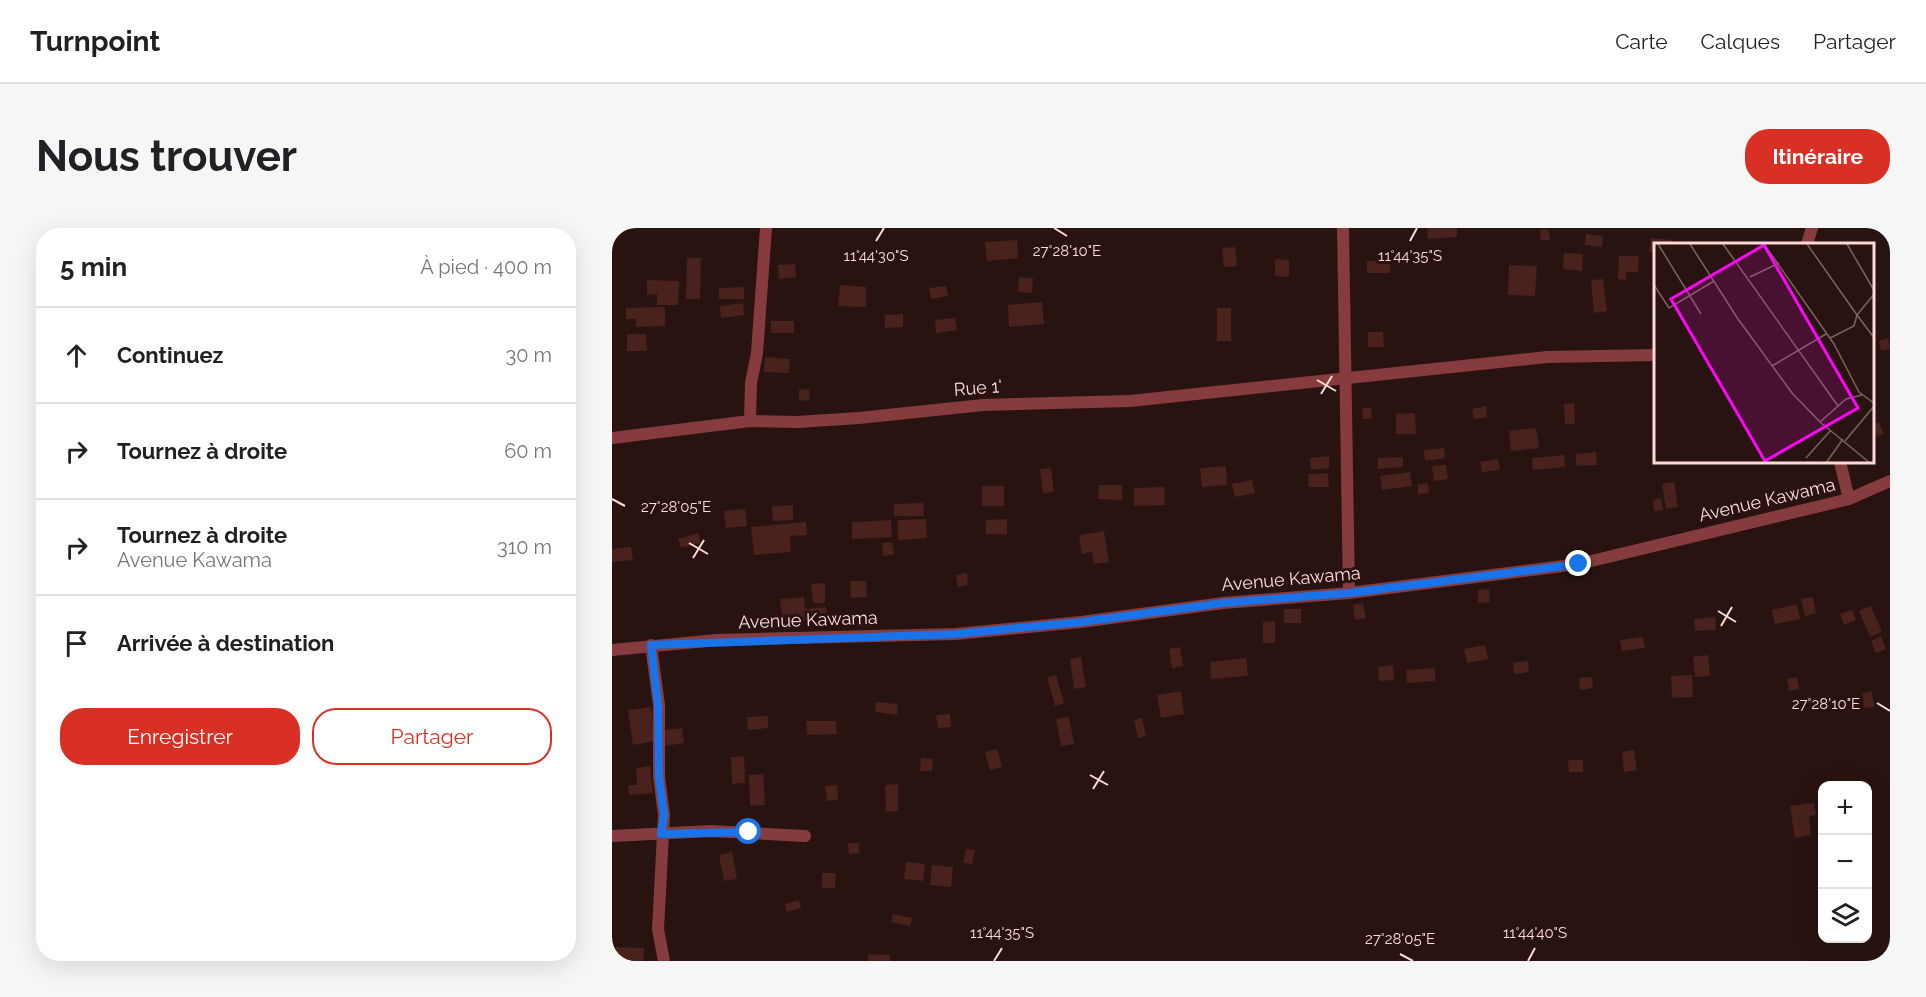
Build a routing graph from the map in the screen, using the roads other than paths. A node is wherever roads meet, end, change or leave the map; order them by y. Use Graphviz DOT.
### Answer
graph roads {
  1 [pos="766,228"];
  2 [pos="1343,228"];
  3 [pos="1812,228"];
  4 [pos="1807,243"];
  5 [pos="1654,355"];
  6 [pos="1347,377"];
  7 [pos="750,421"];
  8 [pos="612,438"];
  9 [pos="1840,464"];
  10 [pos="1890,481"];
  11 [pos="1849,499"];
  12 [pos="1349,593"];
  13 [pos="651,645"];
  14 [pos="612,650"];
  15 [pos="661,834"];
  16 [pos="612,836"];
  17 [pos="805,836"];
  18 [pos="664,961"];
  1 -- 7 [label="street"];
  2 -- 6 [label="street"];
  3 -- 4 [label="street"];
  5 -- 6 [label="street, Rue 1'"];
  6 -- 7 [label="street, Rue 1'"];
  6 -- 12 [label="street"];
  7 -- 8 [label="street, Rue 1'"];
  9 -- 11 [label="street"];
  10 -- 11 [label="street, Avenue Kawama"];
  11 -- 12 [label="street, Avenue Kawama"];
  12 -- 13 [label="street, Avenue Kawama"];
  13 -- 14 [label="street, Avenue Kawama"];
  13 -- 15 [label="street"];
  15 -- 16 [label="street"];
  15 -- 17 [label="street"];
  15 -- 18 [label="street"];
}
